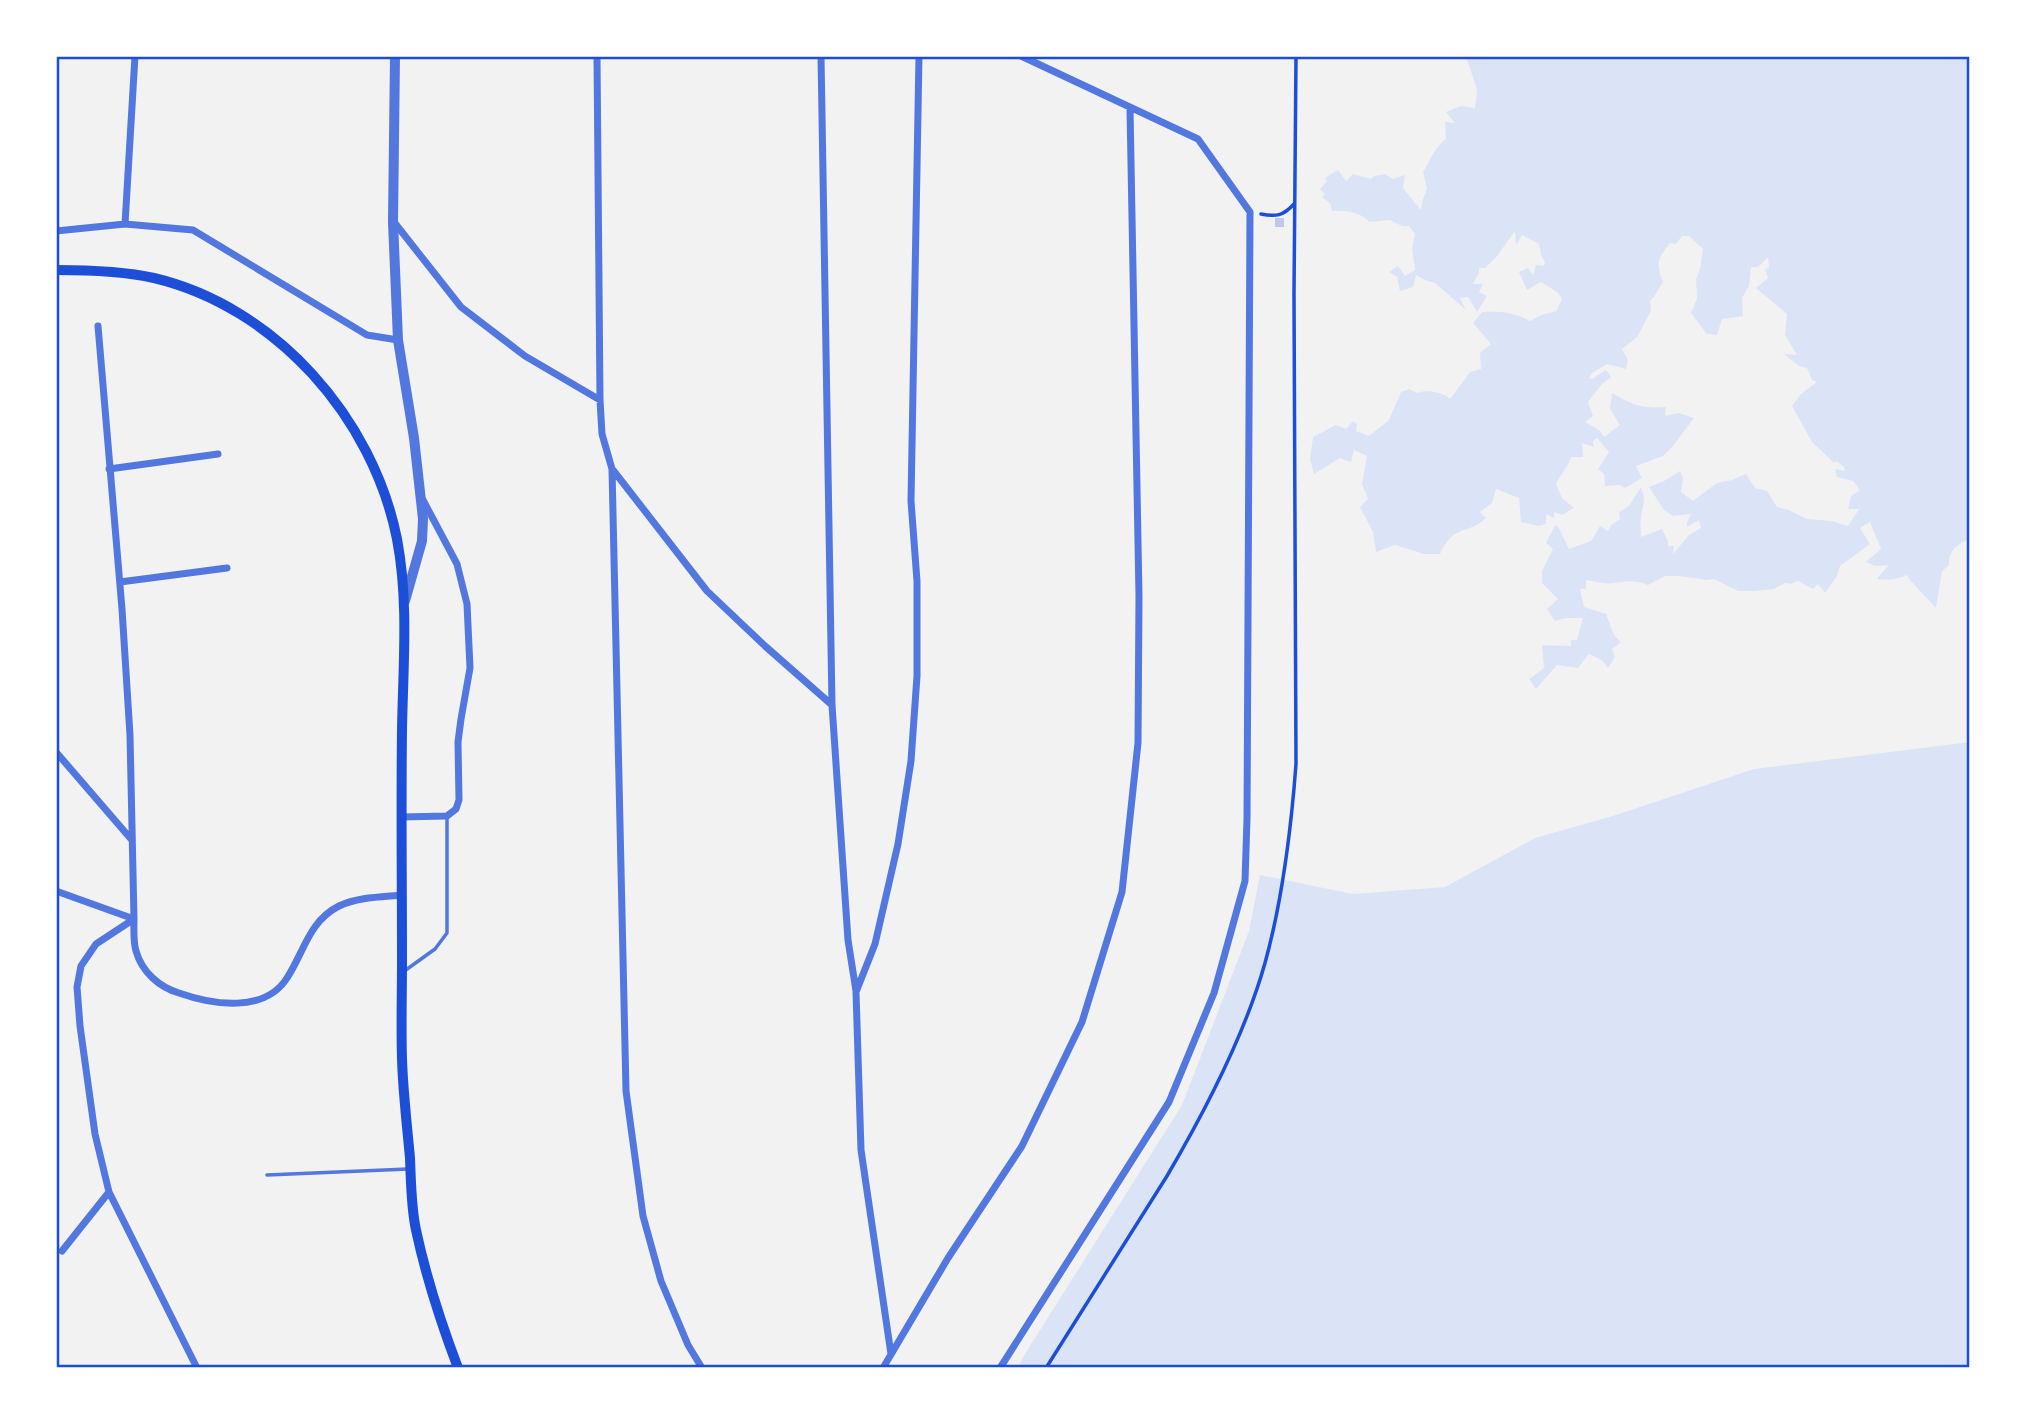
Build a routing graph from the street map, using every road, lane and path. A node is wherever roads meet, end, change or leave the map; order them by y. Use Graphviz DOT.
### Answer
graph roads {
  1 [pos="135,56"];
  2 [pos="395,56"];
  3 [pos="597,56"];
  4 [pos="821,56"];
  5 [pos="919,56"];
  6 [pos="1021,56"];
  7 [pos="1130,108"];
  8 [pos="1295,202"];
  9 [pos="1250,212"];
  10 [pos="393,222"];
  11 [pos="125,224"];
  12 [pos="56,231"];
  13 [pos="56,270"];
  14 [pos="98,326"];
  15 [pos="398,340"];
  16 [pos="600,400"];
  17 [pos="218,454"];
  18 [pos="612,469"];
  19 [pos="109,470"];
  20 [pos="421,495"];
  21 [pos="228,568"];
  22 [pos="120,582"];
  23 [pos="404,604"];
  24 [pos="832,705"];
  25 [pos="56,752"];
  26 [pos="447,816"];
  27 [pos="401,817"];
  28 [pos="132,840"];
  29 [pos="56,891"];
  30 [pos="402,895"];
  31 [pos="134,919"];
  32 [pos="402,973"];
  33 [pos="856,992"];
  34 [pos="410,1169"];
  35 [pos="267,1175"];
  36 [pos="109,1192"];
  37 [pos="62,1251"];
  38 [pos="891,1354"];
  39 [pos="197,1368"];
  40 [pos="458,1368"];
  41 [pos="702,1368"];
  42 [pos="883,1368"];
  43 [pos="1000,1368"];
  1 -- 11 [label="street"];
  2 -- 10 [label="street"];
  3 -- 16 [label="street"];
  4 -- 24 [label="street"];
  5 -- 33 [label="street"];
  6 -- 7 [label="street"];
  7 -- 9 [label="street"];
  7 -- 38 [label="street"];
  8 -- 9 [label="path"];
  9 -- 43 [label="street"];
  10 -- 15 [label="street"];
  10 -- 16 [label="street"];
  11 -- 12 [label="street"];
  11 -- 15 [label="street"];
  13 -- 23 [label="main road"];
  14 -- 19 [label="street"];
  15 -- 20 [label="street"];
  16 -- 18 [label="street"];
  17 -- 19 [label="street"];
  18 -- 24 [label="street"];
  18 -- 41 [label="street"];
  19 -- 22 [label="street"];
  20 -- 23 [label="street"];
  20 -- 26 [label="street"];
  21 -- 22 [label="street"];
  22 -- 28 [label="street"];
  23 -- 27 [label="main road"];
  24 -- 33 [label="street"];
  25 -- 28 [label="street"];
  26 -- 27 [label="street"];
  26 -- 32 [label="lane"];
  27 -- 30 [label="main road"];
  28 -- 31 [label="street"];
  29 -- 31 [label="street"];
  30 -- 31 [label="street"];
  30 -- 32 [label="main road"];
  31 -- 36 [label="street"];
  32 -- 34 [label="main road"];
  33 -- 38 [label="street"];
  34 -- 35 [label="lane"];
  34 -- 40 [label="main road"];
  36 -- 37 [label="street"];
  36 -- 39 [label="street"];
  38 -- 42 [label="street"];
}
